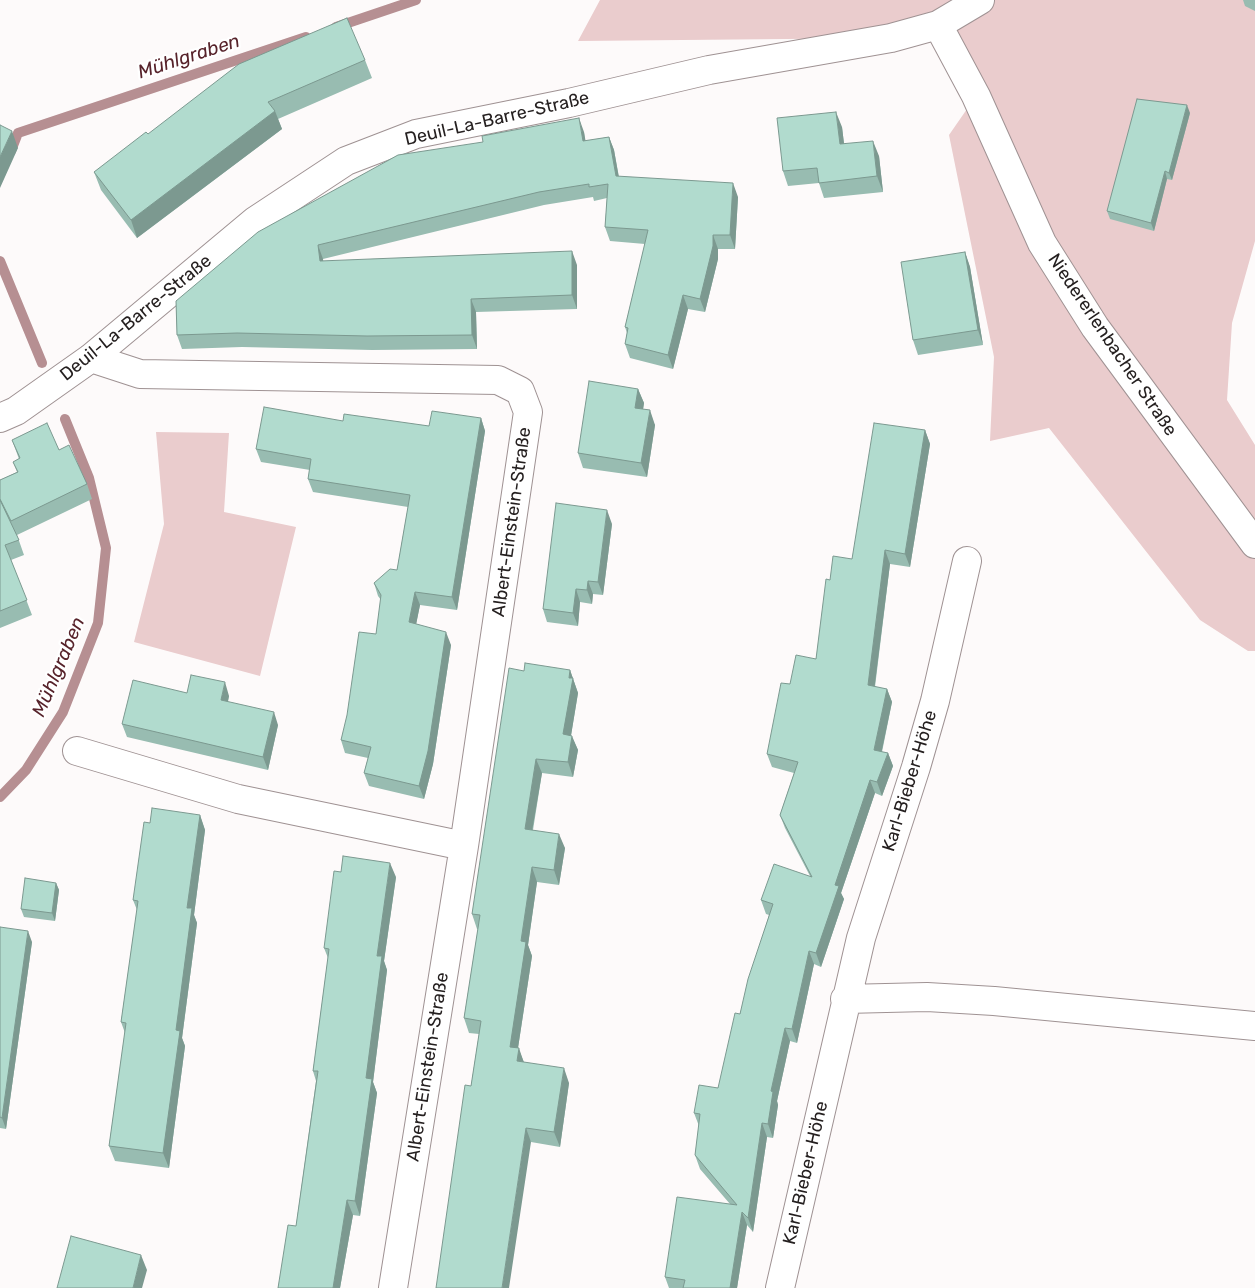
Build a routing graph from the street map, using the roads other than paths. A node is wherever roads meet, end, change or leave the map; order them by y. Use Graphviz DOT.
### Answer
graph roads {
  1 [pos="980,0"];
  2 [pos="938,25"];
  3 [pos="91,358"];
  4 [pos="0,418"];
  5 [pos="1255,544"];
  6 [pos="967,561"];
  7 [pos="77,751"];
  8 [pos="464,846"];
  9 [pos="845,999"];
  10 [pos="1255,1026"];
  11 [pos="393,1288"];
  12 [pos="780,1288"];
  1 -- 2 [label="street, Deuil-La-Barre-Straße"];
  2 -- 3 [label="street, Deuil-La-Barre-Straße"];
  2 -- 5 [label="street, Niedererlenbacher Straße"];
  3 -- 4 [label="street, Deuil-La-Barre-Straße"];
  3 -- 8 [label="street, Albert-Einstein-Straße"];
  6 -- 9 [label="street, Karl-Bieber-Höhe"];
  7 -- 8 [label="street"];
  8 -- 11 [label="street, Albert-Einstein-Straße"];
  9 -- 10 [label="street"];
  9 -- 12 [label="street, Karl-Bieber-Höhe"];
}
